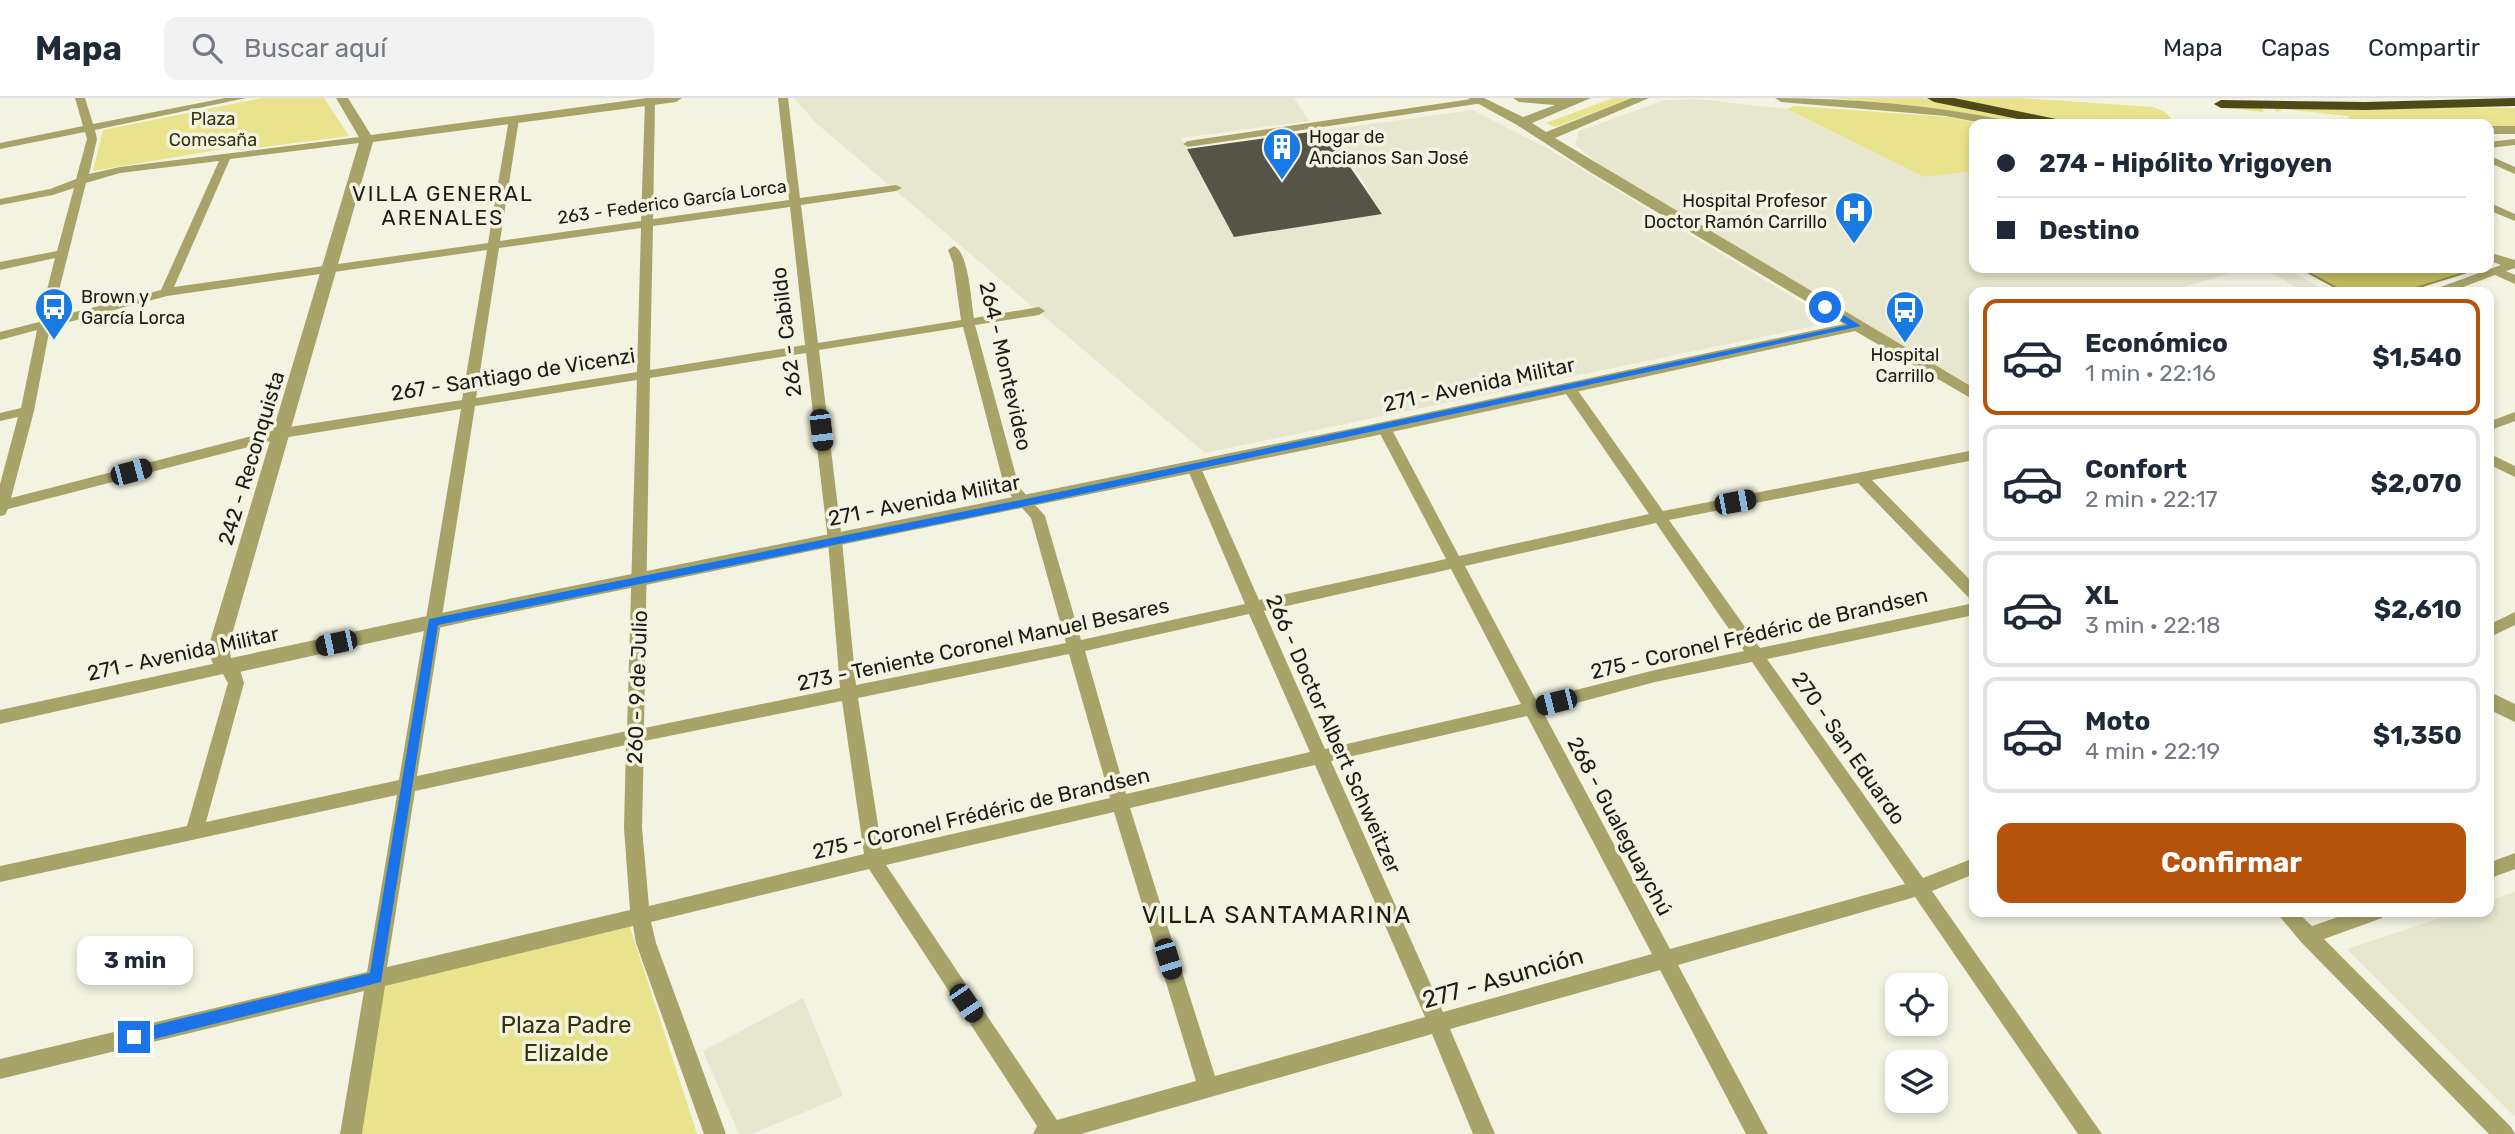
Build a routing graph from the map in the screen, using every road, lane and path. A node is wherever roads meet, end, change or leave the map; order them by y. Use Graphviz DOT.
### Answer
graph roads {
  1 [pos="80,98"];
  2 [pos="241,98"];
  3 [pos="342,98"];
  4 [pos="676,98"];
  5 [pos="783,98"];
  6 [pos="1519,98"];
  7 [pos="1643,98"];
  8 [pos="1781,98"];
  9 [pos="1811,98"];
  10 [pos="1934,98"];
  11 [pos="1482,99"];
  12 [pos="1579,100"];
  13 [pos="650,101"];
  14 [pos="2515,102"];
  15 [pos="1838,103"];
  16 [pos="2221,104"];
  17 [pos="514,119"];
  18 [pos="1980,119"];
  19 [pos="2037,119"];
  20 [pos="1522,122"];
  21 [pos="91,128"];
  22 [pos="2494,130"];
  23 [pos="2515,130"];
  24 [pos="1545,137"];
  25 [pos="367,139"];
  26 [pos="2515,142"];
  27 [pos="1188,144"];
  28 [pos="2494,144"];
  29 [pos="0,146"];
  30 [pos="226,157"];
  31 [pos="2494,161"];
  32 [pos="2515,171"];
  33 [pos="82,181"];
  34 [pos="895,188"];
  35 [pos="0,202"];
  36 [pos="793,203"];
  37 [pos="2494,208"];
  38 [pos="2515,218"];
  39 [pos="648,223"];
  40 [pos="494,245"];
  41 [pos="954,250"];
  42 [pos="64,253"];
  43 [pos="2494,257"];
  44 [pos="2513,265"];
  45 [pos="0,266"];
  46 [pos="331,268"];
  47 [pos="2496,271"];
  48 [pos="2491,273"];
  49 [pos="2515,280"];
  50 [pos="2453,287"];
  51 [pos="166,292"];
  52 [pos="1039,311"];
  53 [pos="968,323"];
  54 [pos="44,326"];
  55 [pos="1856,326"];
  56 [pos="0,336"];
  57 [pos="810,348"];
  58 [pos="643,374"];
  59 [pos="1569,388"];
  60 [pos="1969,392"];
  61 [pos="467,402"];
  62 [pos="27,411"];
  63 [pos="2515,416"];
  64 [pos="0,417"];
  65 [pos="2494,425"];
  66 [pos="1384,428"];
  67 [pos="284,433"];
  68 [pos="1969,456"];
  69 [pos="2494,461"];
  70 [pos="1194,468"];
  71 [pos="2515,472"];
  72 [pos="1861,477"];
  73 [pos="1026,503"];
  74 [pos="0,508"];
  75 [pos="1659,517"];
  76 [pos="835,541"];
  77 [pos="1456,564"];
  78 [pos="640,580"];
  79 [pos="1969,589"];
  80 [pos="1253,609"];
  81 [pos="1969,610"];
  82 [pos="2515,618"];
  83 [pos="433,622"];
  84 [pos="2494,629"];
  85 [pos="1076,647"];
  86 [pos="1755,654"];
  87 [pos="226,667"];
  88 [pos="849,694"];
  89 [pos="2494,702"];
  90 [pos="1532,708"];
  91 [pos="2515,714"];
  92 [pos="0,717"];
  93 [pos="636,736"];
  94 [pos="1319,758"];
  95 [pos="407,786"];
  96 [pos="1120,804"];
  97 [pos="194,832"];
  98 [pos="874,860"];
  99 [pos="2515,862"];
  100 [pos="1969,868"];
  101 [pos="2494,869"];
  102 [pos="0,874"];
  103 [pos="1919,888"];
  104 [pos="640,916"];
  105 [pos="2290,917"];
  106 [pos="2361,917"];
  107 [pos="2308,936"];
  108 [pos="1665,960"];
  109 [pos="376,978"];
  110 [pos="1439,1023"];
  111 [pos="0,1069"];
  112 [pos="1209,1088"];
  113 [pos="1050,1133"];
  114 [pos="351,1134"];
  115 [pos="715,1134"];
  116 [pos="1484,1134"];
  117 [pos="1758,1134"];
  118 [pos="2091,1134"];
  119 [pos="2504,1134"];
  1 -- 21 [label="street"];
  2 -- 21 [label="street"];
  3 -- 25 [label="street"];
  4 -- 13 [label="street"];
  5 -- 36 [label="street, 262 - Cabildo"];
  6 -- 12 [label="street"];
  7 -- 24 [label="street"];
  8 -- 15 [label="street"];
  9 -- 15 [label="street"];
  10 -- 19 [label="highway"];
  11 -- 20 [label="street"];
  11 -- 27 [label="street"];
  12 -- 20 [label="street"];
  13 -- 17 [label="street"];
  13 -- 39 [label="street, 260 - 9 de Julio"];
  14 -- 16 [label="highway"];
  15 -- 18 [label="street"];
  17 -- 25 [label="street"];
  17 -- 40 [label="street"];
  20 -- 24 [label="street"];
  21 -- 29 [label="street"];
  21 -- 33 [label="street"];
  22 -- 23 [label="street"];
  24 -- 55 [label="street"];
  25 -- 30 [label="street"];
  25 -- 46 [label="street, 242 - Reconquista"];
  26 -- 28 [label="street"];
  30 -- 33 [label="street"];
  30 -- 51 [label="street"];
  31 -- 32 [label="street"];
  33 -- 35 [label="street"];
  33 -- 42 [label="street"];
  34 -- 36 [label="street, 263 - Federico García Lorca"];
  36 -- 39 [label="street, 263 - Federico García Lorca"];
  36 -- 57 [label="street, 262 - Cabildo"];
  37 -- 38 [label="street"];
  39 -- 40 [label="street, 263 - Federico García Lorca"];
  39 -- 58 [label="street, 260 - 9 de Julio"];
  40 -- 46 [label="street, 263 - Federico García Lorca"];
  40 -- 61 [label="street"];
  41 -- 53 [label="street, 264 - Montevideo"];
  42 -- 45 [label="street"];
  42 -- 54 [label="street"];
  43 -- 44 [label="street"];
  44 -- 47 [label="street"];
  46 -- 51 [label="street, 263 - Federico García Lorca"];
  46 -- 67 [label="street, 242 - Reconquista"];
  47 -- 49 [label="street"];
  48 -- 50 [label="street"];
  51 -- 54 [label="street, 263 - Federico García Lorca"];
  52 -- 53 [label="street, 267 - Santiago de Vicenzi"];
  53 -- 57 [label="street, 267 - Santiago de Vicenzi"];
  53 -- 73 [label="street, 264 - Montevideo"];
  54 -- 56 [label="street, 263 - Federico García Lorca"];
  54 -- 62 [label="street"];
  55 -- 59 [label="street, 271 - Avenida Militar"];
  55 -- 60 [label="street"];
  57 -- 58 [label="street, 267 - Santiago de Vicenzi"];
  57 -- 76 [label="street, 262 - Cabildo"];
  58 -- 61 [label="street, 267 - Santiago de Vicenzi"];
  58 -- 78 [label="street, 260 - 9 de Julio"];
  59 -- 66 [label="street, 271 - Avenida Militar"];
  59 -- 75 [label="street, 270 - San Eduardo"];
  61 -- 67 [label="street, 267 - Santiago de Vicenzi"];
  61 -- 83 [label="street"];
  62 -- 64 [label="street"];
  62 -- 74 [label="street"];
  63 -- 65 [label="street"];
  66 -- 70 [label="street, 271 - Avenida Militar"];
  66 -- 77 [label="street, 268 - Gualeguaychú"];
  67 -- 74 [label="street, 267 - Santiago de Vicenzi"];
  67 -- 87 [label="street, 242 - Reconquista"];
  68 -- 72 [label="street, 273 - Teniente Coronel Manuel Besares"];
  69 -- 71 [label="street"];
  70 -- 73 [label="street, 271 - Avenida Militar"];
  70 -- 80 [label="street, 266 - Doctor Albert Schweitzer"];
  72 -- 75 [label="street, 273 - Teniente Coronel Manuel Besares"];
  72 -- 79 [label="street"];
  73 -- 76 [label="street, 271 - Avenida Militar"];
  73 -- 85 [label="street, 264 - Montevideo"];
  75 -- 77 [label="street, 273 - Teniente Coronel Manuel Besares"];
  75 -- 86 [label="street, 270 - San Eduardo"];
  76 -- 78 [label="street, 271 - Avenida Militar"];
  76 -- 88 [label="street, 262 - Cabildo"];
  77 -- 80 [label="street, 273 - Teniente Coronel Manuel Besares"];
  77 -- 90 [label="street, 268 - Gualeguaychú"];
  78 -- 83 [label="street, 271 - Avenida Militar"];
  78 -- 93 [label="street, 260 - 9 de Julio"];
  80 -- 85 [label="street, 273 - Teniente Coronel Manuel Besares"];
  80 -- 94 [label="street, 266 - Doctor Albert Schweitzer"];
  81 -- 86 [label="street, 275 - Coronel Frédéric de Brandsen"];
  82 -- 84 [label="street"];
  83 -- 87 [label="street, 271 - Avenida Militar"];
  83 -- 95 [label="street"];
  85 -- 88 [label="street, 273 - Teniente Coronel Manuel Besares"];
  85 -- 96 [label="street, 264 - Montevideo"];
  86 -- 90 [label="street, 275 - Coronel Frédéric de Brandsen"];
  86 -- 103 [label="street, 270 - San Eduardo"];
  87 -- 92 [label="street, 271 - Avenida Militar"];
  87 -- 97 [label="street, 242 - Reconquista"];
  88 -- 93 [label="street, 273 - Teniente Coronel Manuel Besares"];
  88 -- 98 [label="street, 262 - Cabildo"];
  89 -- 91 [label="street"];
  90 -- 94 [label="street, 275 - Coronel Frédéric de Brandsen"];
  90 -- 108 [label="street, 268 - Gualeguaychú"];
  93 -- 95 [label="street, 273 - Teniente Coronel Manuel Besares"];
  93 -- 104 [label="street, 260 - 9 de Julio"];
  94 -- 96 [label="street, 275 - Coronel Frédéric de Brandsen"];
  94 -- 110 [label="street, 266 - Doctor Albert Schweitzer"];
  95 -- 97 [label="street, 273 - Teniente Coronel Manuel Besares"];
  95 -- 109 [label="street"];
  96 -- 98 [label="street, 275 - Coronel Frédéric de Brandsen"];
  96 -- 112 [label="street, 264 - Montevideo"];
  97 -- 102 [label="street, 273 - Teniente Coronel Manuel Besares"];
  98 -- 104 [label="street, 275 - Coronel Frédéric de Brandsen"];
  98 -- 113 [label="street, 262 - Cabildo"];
  99 -- 101 [label="street"];
  100 -- 103 [label="street, 277 - Asunción"];
  103 -- 108 [label="street, 277 - Asunción"];
  103 -- 118 [label="street, 270 - San Eduardo"];
  104 -- 109 [label="street, 275 - Coronel Frédéric de Brandsen"];
  104 -- 115 [label="street, 260 - 9 de Julio"];
  105 -- 107 [label="street"];
  106 -- 107 [label="street"];
  107 -- 119 [label="street"];
  108 -- 110 [label="street, 277 - Asunción"];
  108 -- 117 [label="street, 268 - Gualeguaychú"];
  109 -- 111 [label="street, 275 - Coronel Frédéric de Brandsen"];
  109 -- 114 [label="street"];
  110 -- 112 [label="street, 277 - Asunción"];
  110 -- 116 [label="street, 266 - Doctor Albert Schweitzer"];
  112 -- 113 [label="street, 277 - Asunción"];
}
